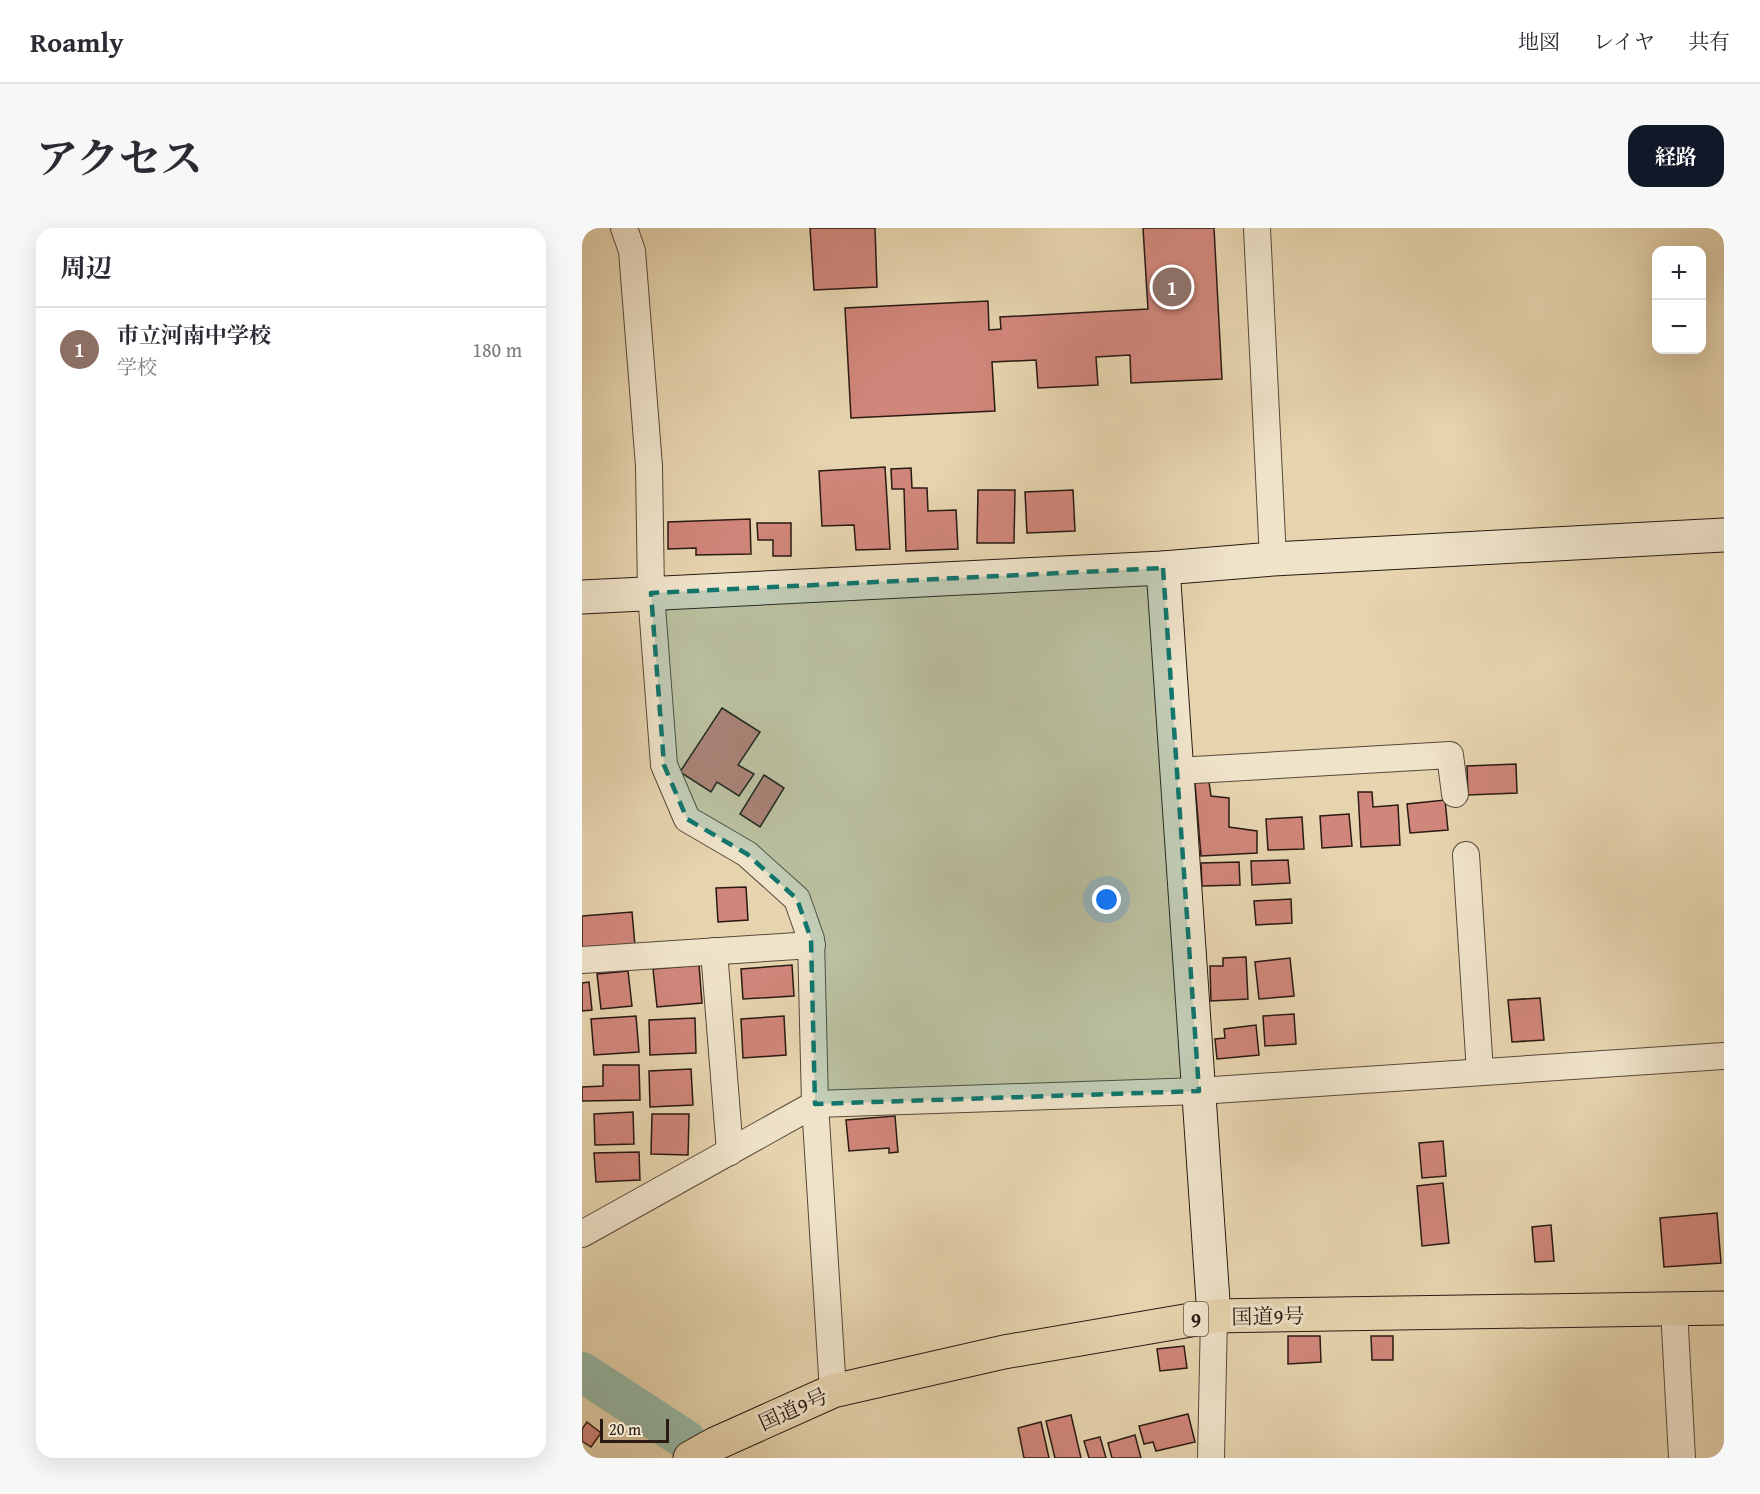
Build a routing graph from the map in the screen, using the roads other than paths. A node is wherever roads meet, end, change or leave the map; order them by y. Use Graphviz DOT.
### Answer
graph roads {
  1 [pos="624,228"];
  2 [pos="1257,228"];
  3 [pos="1724,535"];
  4 [pos="1273,559"];
  5 [pos="1163,568"];
  6 [pos="651,593"];
  7 [pos="582,597"];
  8 [pos="1177,771"];
  9 [pos="1455,794"];
  10 [pos="1466,855"];
  11 [pos="812,945"];
  12 [pos="714,951"];
  13 [pos="582,960"];
  14 [pos="1724,1056"];
  15 [pos="1480,1072"];
  16 [pos="1199,1091"];
  17 [pos="815,1104"];
  18 [pos="730,1152"];
  19 [pos="582,1234"];
  20 [pos="1724,1308"];
  21 [pos="1674,1309"];
  22 [pos="1214,1316"];
  23 [pos="832,1391"];
  24 [pos="690,1458"];
  25 [pos="1211,1458"];
  26 [pos="1682,1458"];
  1 -- 6 [label="street"];
  2 -- 4 [label="street"];
  3 -- 4 [label="street"];
  4 -- 5 [label="street"];
  5 -- 6 [label="street"];
  5 -- 8 [label="street"];
  6 -- 7 [label="street"];
  6 -- 11 [label="street"];
  8 -- 9 [label="street"];
  8 -- 16 [label="street"];
  10 -- 15 [label="street"];
  11 -- 12 [label="street"];
  11 -- 17 [label="street"];
  12 -- 13 [label="street"];
  12 -- 18 [label="street"];
  14 -- 15 [label="street"];
  15 -- 16 [label="street"];
  16 -- 17 [label="street"];
  16 -- 22 [label="street"];
  17 -- 18 [label="street"];
  17 -- 23 [label="street"];
  18 -- 19 [label="street"];
  20 -- 21 [label="highway, 国道9号 / 9"];
  21 -- 22 [label="highway, 国道9号 / 9"];
  21 -- 26 [label="street"];
  22 -- 23 [label="highway, 国道9号 / 9"];
  22 -- 25 [label="street"];
  23 -- 24 [label="highway, 国道9号 / 9"];
}
